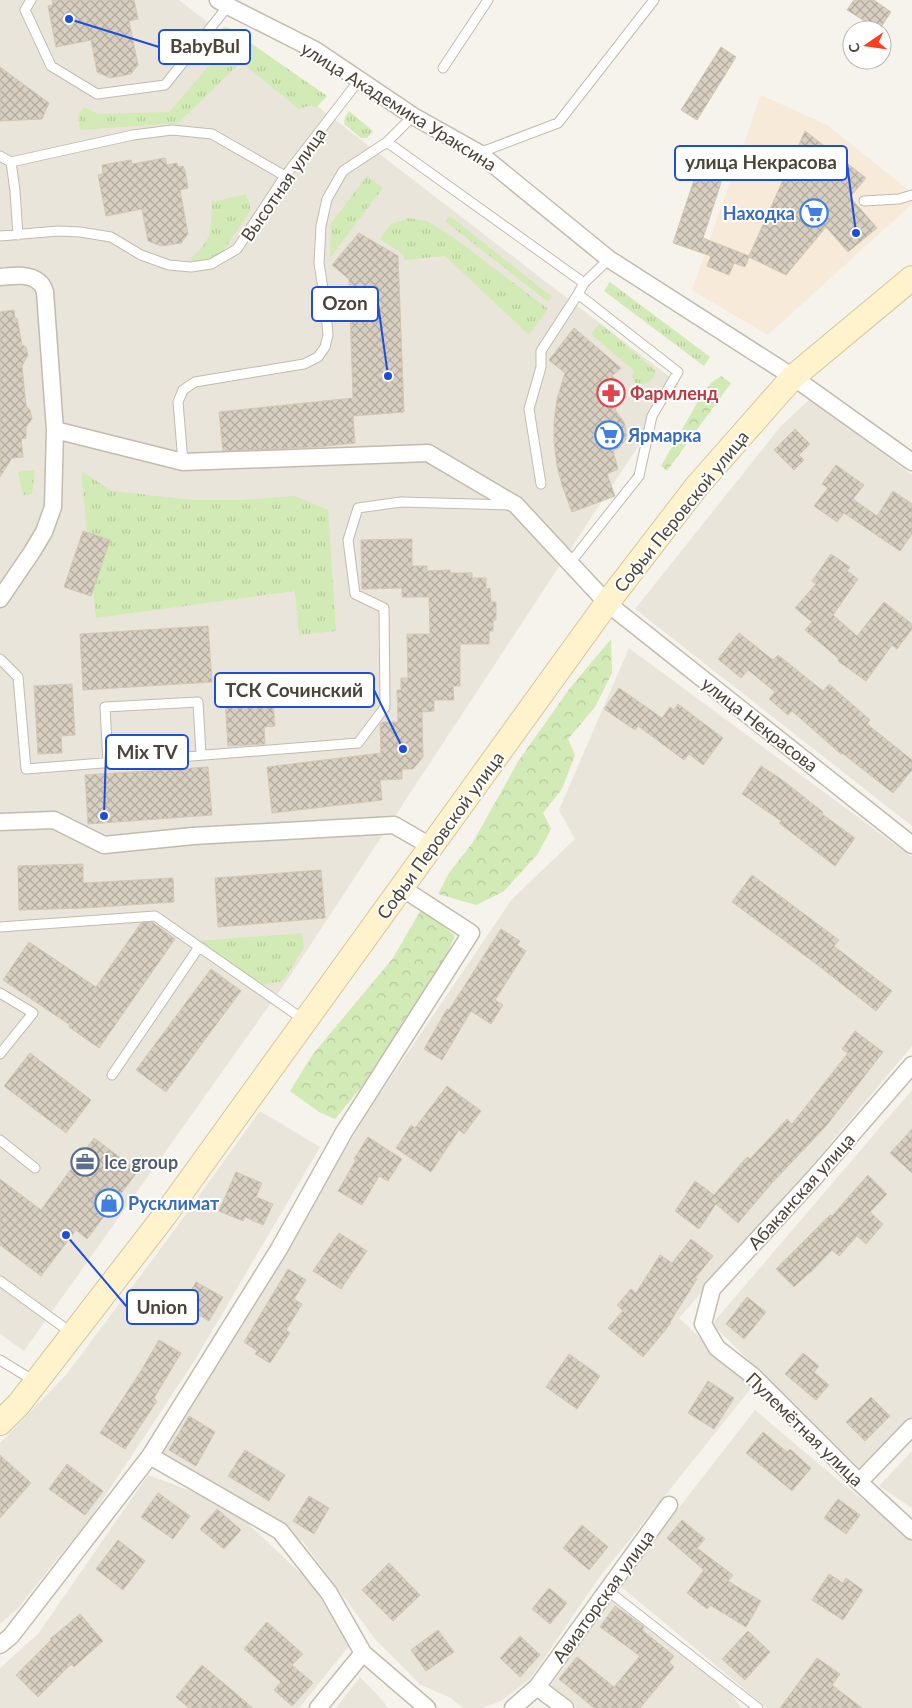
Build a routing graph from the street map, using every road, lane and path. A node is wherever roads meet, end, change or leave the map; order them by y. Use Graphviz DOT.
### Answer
graph roads {
  1 [pos="31,0"];
  2 [pos="488,0"];
  3 [pos="654,0"];
  4 [pos="223,3"];
  5 [pos="443,68"];
  6 [pos="360,79"];
  7 [pos="413,116"];
  8 [pos="387,142"];
  9 [pos="479,153"];
  10 [pos="0,156"];
  11 [pos="11,162"];
  12 [pos="285,176"];
  13 [pos="912,195"];
  14 [pos="864,201"];
  15 [pos="18,234"];
  16 [pos="0,236"];
  17 [pos="609,259"];
  18 [pos="0,277"];
  19 [pos="912,278"];
  20 [pos="584,283"];
  21 [pos="578,294"];
  22 [pos="793,377"];
  23 [pos="55,430"];
  24 [pos="183,462"];
  25 [pos="912,462"];
  26 [pos="541,484"];
  27 [pos="516,505"];
  28 [pos="570,563"];
  29 [pos="0,599"];
  30 [pos="607,603"];
  31 [pos="0,660"];
  32 [pos="200,756"];
  33 [pos="108,763"];
  34 [pos="0,822"];
  35 [pos="912,845"];
  36 [pos="432,847"];
  37 [pos="402,888"];
  38 [pos="0,927"];
  39 [pos="199,947"];
  40 [pos="0,993"];
  41 [pos="305,1021"];
  42 [pos="0,1054"];
  43 [pos="912,1065"];
  44 [pos="112,1075"];
  45 [pos="0,1140"];
  46 [pos="35,1168"];
  47 [pos="0,1281"];
  48 [pos="703,1324"];
  49 [pos="73,1334"];
  50 [pos="0,1360"];
  51 [pos="36,1382"];
  52 [pos="0,1423"];
  53 [pos="912,1427"];
  54 [pos="150,1456"];
  55 [pos="859,1482"];
  56 [pos="669,1505"];
  57 [pos="912,1531"];
  58 [pos="607,1590"];
  59 [pos="0,1645"];
  60 [pos="363,1653"];
  61 [pos="537,1686"];
  62 [pos="318,1708"];
  63 [pos="427,1708"];
  64 [pos="513,1708"];
  65 [pos="565,1708"];
  66 [pos="758,1708"];
  1 -- 4 [label="lane"];
  2 -- 5 [label="lane"];
  3 -- 9 [label="lane"];
  4 -- 6 [label="street, улица Академика Ураксина"];
  6 -- 7 [label="street, улица Академика Ураксина"];
  6 -- 12 [label="lane, Высотная улица"];
  7 -- 8 [label="lane"];
  7 -- 9 [label="street, улица Академика Ураксина"];
  8 -- 20 [label="lane"];
  8 -- 24 [label="lane"];
  9 -- 17 [label="street, улица Академика Ураксина"];
  10 -- 11 [label="lane"];
  11 -- 12 [label="lane"];
  11 -- 15 [label="lane"];
  12 -- 15 [label="lane, Высотная улица"];
  13 -- 14 [label="lane"];
  15 -- 16 [label="lane, Высотная улица"];
  17 -- 20 [label="lane"];
  17 -- 22 [label="street, улица Академика Ураксина"];
  18 -- 23 [label="street"];
  19 -- 22 [label="main road, Софьи Перовской улица"];
  20 -- 21 [label="lane"];
  21 -- 26 [label="lane"];
  21 -- 28 [label="lane"];
  22 -- 25 [label="street, улица Академика Ураксина"];
  22 -- 30 [label="main road, Софьи Перовской улица"];
  23 -- 24 [label="street, улица Некрасова"];
  23 -- 29 [label="street"];
  24 -- 27 [label="street, улица Некрасова"];
  27 -- 28 [label="street, улица Некрасова"];
  27 -- 32 [label="lane"];
  28 -- 30 [label="street, улица Некрасова"];
  30 -- 35 [label="street, улица Некрасова"];
  30 -- 36 [label="main road, Софьи Перовской улица"];
  31 -- 33 [label="lane"];
  32 -- 33 [label="lane"];
  32 -- 33 [label="lane"];
  34 -- 36 [label="street"];
  36 -- 37 [label="main road, Софьи Перовской улица"];
  37 -- 41 [label="main road, Софьи Перовской улица"];
  37 -- 54 [label="street"];
  38 -- 39 [label="lane"];
  39 -- 41 [label="lane"];
  39 -- 44 [label="lane"];
  40 -- 42 [label="lane"];
  41 -- 49 [label="main road, Софьи Перовской улица"];
  43 -- 48 [label="street, Абаканская улица"];
  45 -- 46 [label="lane"];
  47 -- 49 [label="lane"];
  48 -- 55 [label="street, Пулемётная улица"];
  49 -- 51 [label="main road, Софьи Перовской улица"];
  50 -- 51 [label="lane"];
  51 -- 52 [label="main road, Софьи Перовской улица"];
  53 -- 55 [label="street"];
  54 -- 59 [label="street"];
  54 -- 60 [label="street"];
  55 -- 57 [label="street, Пулемётная улица"];
  56 -- 58 [label="street, Авиаторская улица"];
  58 -- 61 [label="street, Авиаторская улица"];
  58 -- 66 [label="lane"];
  60 -- 62 [label="street"];
  60 -- 63 [label="street"];
  61 -- 64 [label="street, Авиаторская улица"];
  61 -- 65 [label="street"];
}
